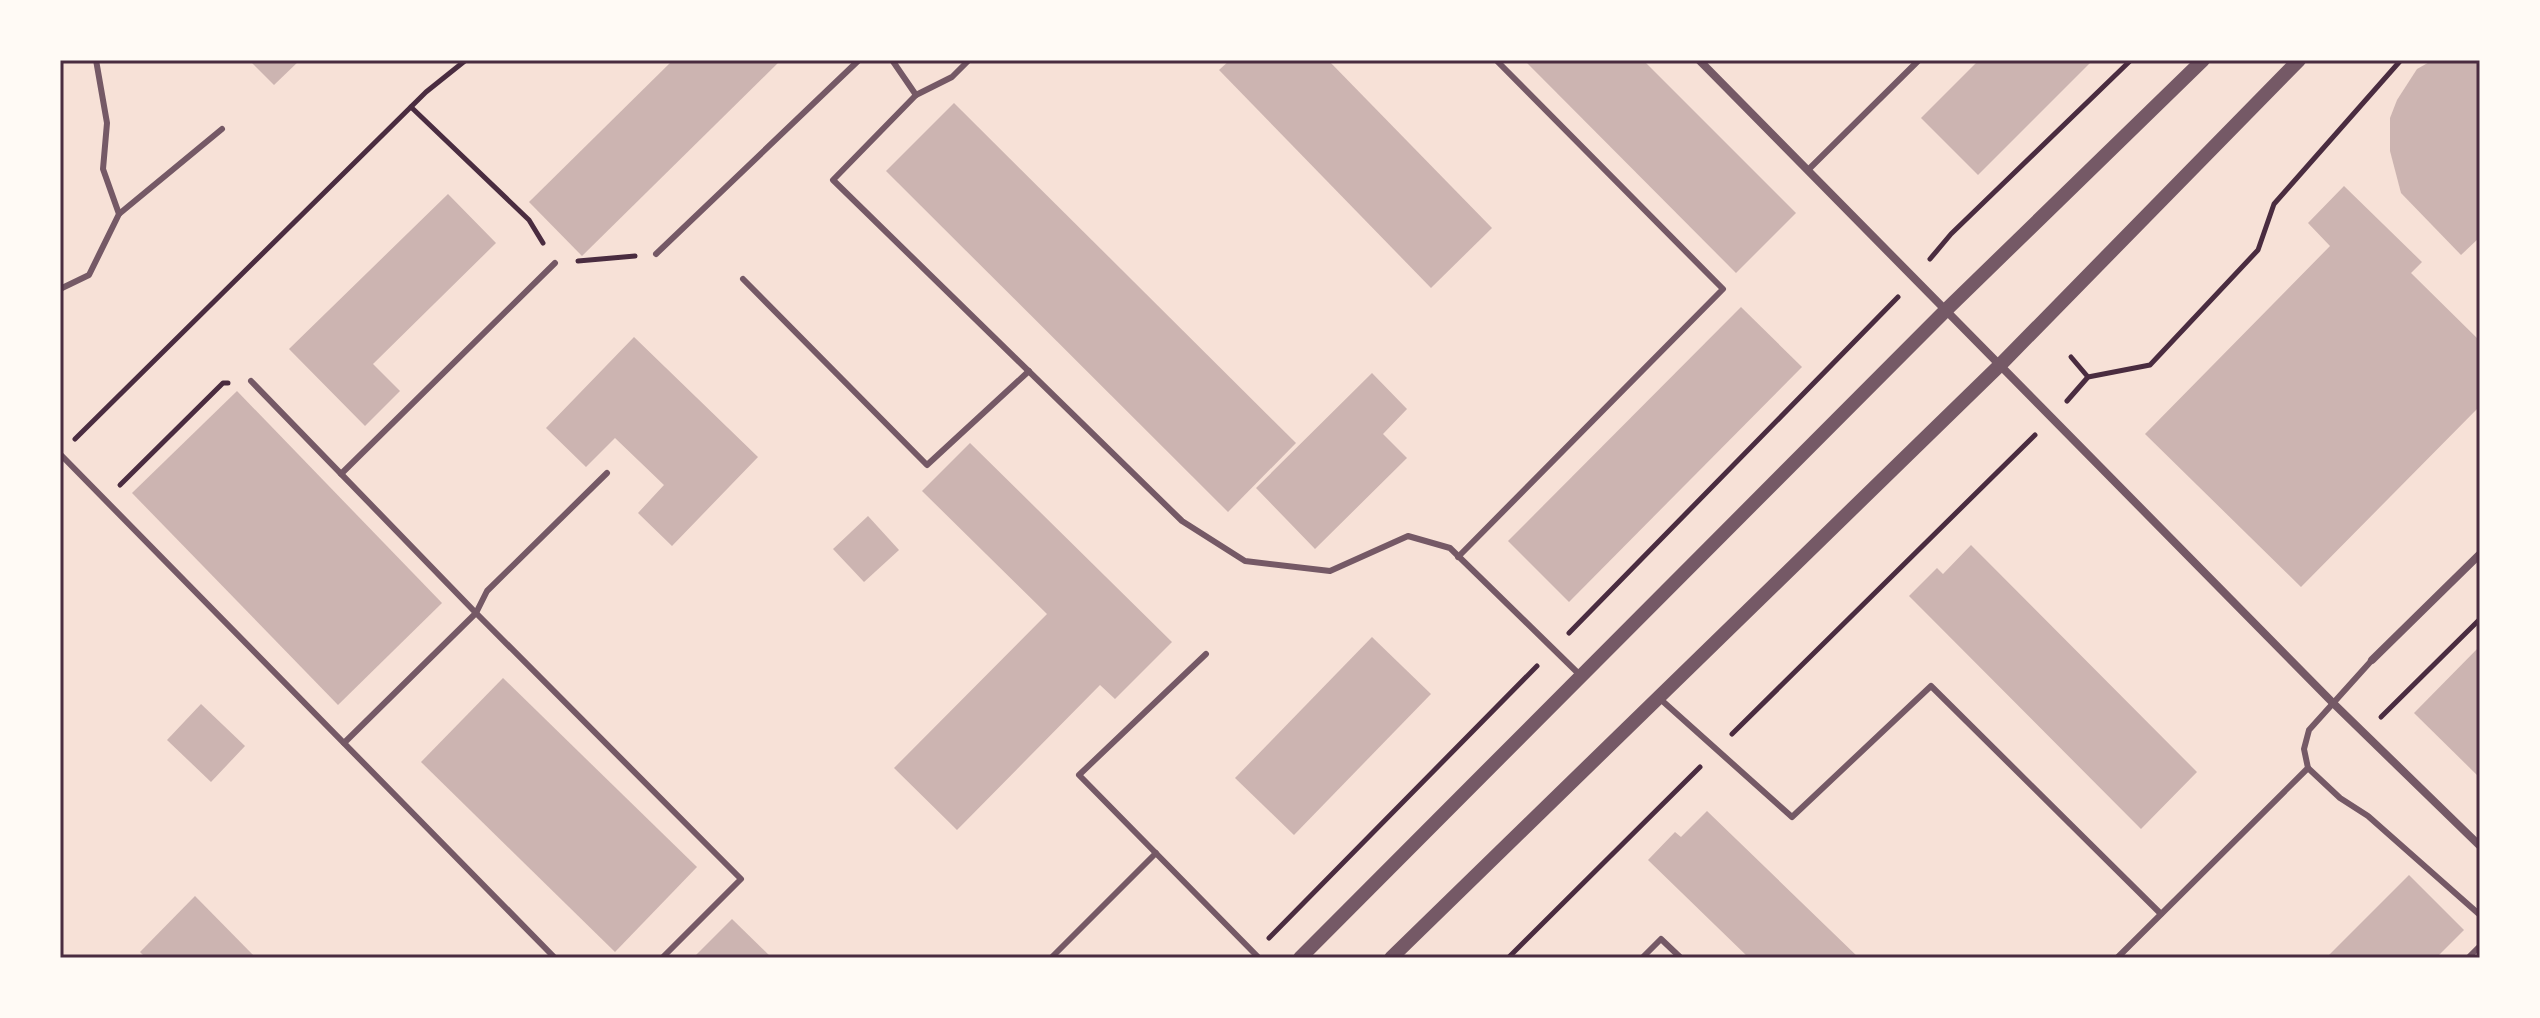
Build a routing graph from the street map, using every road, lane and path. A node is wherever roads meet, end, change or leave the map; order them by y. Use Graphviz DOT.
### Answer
graph roads {
  1 [pos="96,60"];
  2 [pos="466,60"];
  3 [pos="859,60"];
  4 [pos="892,60"];
  5 [pos="969,60"];
  6 [pos="1496,60"];
  7 [pos="1699,60"];
  8 [pos="1919,60"];
  9 [pos="2131,60"];
  10 [pos="2203,60"];
  11 [pos="2299,60"];
  12 [pos="2401,60"];
  13 [pos="916,95"];
  14 [pos="411,107"];
  15 [pos="222,129"];
  16 [pos="1808,170"];
  17 [pos="119,214"];
  18 [pos="656,254"];
  19 [pos="555,263"];
  20 [pos="1914,278"];
  21 [pos="743,279"];
  22 [pos="60,289"];
  23 [pos="1945,311"];
  24 [pos="2071,357"];
  25 [pos="2001,364"];
  26 [pos="1029,371"];
  27 [pos="2088,377"];
  28 [pos="251,381"];
  29 [pos="2053,417"];
  30 [pos="71,442"];
  31 [pos="60,454"];
  32 [pos="607,473"];
  33 [pos="341,474"];
  34 [pos="105,500"];
  35 [pos="2480,554"];
  36 [pos="1458,557"];
  37 [pos="476,613"];
  38 [pos="2480,619"];
  39 [pos="1553,649"];
  40 [pos="1206,654"];
  41 [pos="2372,660"];
  42 [pos="1581,676"];
  43 [pos="1658,697"];
  44 [pos="2333,703"];
  45 [pos="2365,733"];
  46 [pos="344,743"];
  47 [pos="1716,750"];
  48 [pos="2308,768"];
  49 [pos="2480,846"];
  50 [pos="1156,853"];
  51 [pos="2161,914"];
  52 [pos="2480,915"];
  53 [pos="2480,946"];
  54 [pos="1257,956"];
  55 [pos="1393,957"];
  56 [pos="555,958"];
  57 [pos="662,958"];
  58 [pos="1051,958"];
  59 [pos="1300,958"];
  60 [pos="1508,958"];
  61 [pos="1642,958"];
  62 [pos="1681,958"];
  63 [pos="2117,958"];
  64 [pos="2468,958"];
  1 -- 17 [label="lane"];
  2 -- 14 [label="path"];
  3 -- 18 [label="lane"];
  4 -- 13 [label="lane"];
  5 -- 13 [label="lane"];
  6 -- 36 [label="lane"];
  7 -- 16 [label="street"];
  8 -- 16 [label="lane"];
  9 -- 20 [label="path"];
  10 -- 23 [label="street"];
  11 -- 25 [label="street"];
  12 -- 27 [label="path"];
  13 -- 26 [label="lane"];
  14 -- 19 [label="path"];
  14 -- 30 [label="path"];
  15 -- 17 [label="lane"];
  16 -- 20 [label="street"];
  17 -- 22 [label="lane"];
  18 -- 19 [label="path"];
  19 -- 33 [label="lane"];
  20 -- 23 [label="street"];
  20 -- 39 [label="path"];
  21 -- 26 [label="lane"];
  23 -- 25 [label="street"];
  23 -- 42 [label="street"];
  24 -- 27 [label="path"];
  25 -- 29 [label="street"];
  25 -- 43 [label="street"];
  26 -- 36 [label="lane"];
  27 -- 29 [label="path"];
  28 -- 33 [label="lane"];
  28 -- 34 [label="path"];
  29 -- 44 [label="street"];
  29 -- 47 [label="path"];
  31 -- 34 [label="lane"];
  32 -- 37 [label="lane"];
  33 -- 37 [label="lane"];
  34 -- 46 [label="lane"];
  35 -- 41 [label="street"];
  36 -- 39 [label="lane"];
  37 -- 46 [label="lane"];
  37 -- 57 [label="lane"];
  38 -- 45 [label="path"];
  39 -- 42 [label="lane"];
  39 -- 54 [label="path"];
  40 -- 50 [label="lane"];
  41 -- 44 [label="lane"];
  42 -- 59 [label="street"];
  43 -- 47 [label="lane"];
  43 -- 55 [label="street"];
  44 -- 45 [label="street"];
  44 -- 48 [label="lane"];
  45 -- 49 [label="street"];
  46 -- 56 [label="lane"];
  47 -- 51 [label="lane"];
  47 -- 60 [label="path"];
  48 -- 51 [label="lane"];
  48 -- 52 [label="lane"];
  50 -- 54 [label="lane"];
  50 -- 58 [label="lane"];
  51 -- 63 [label="lane"];
  53 -- 64 [label="lane"];
  61 -- 62 [label="lane"];
}
